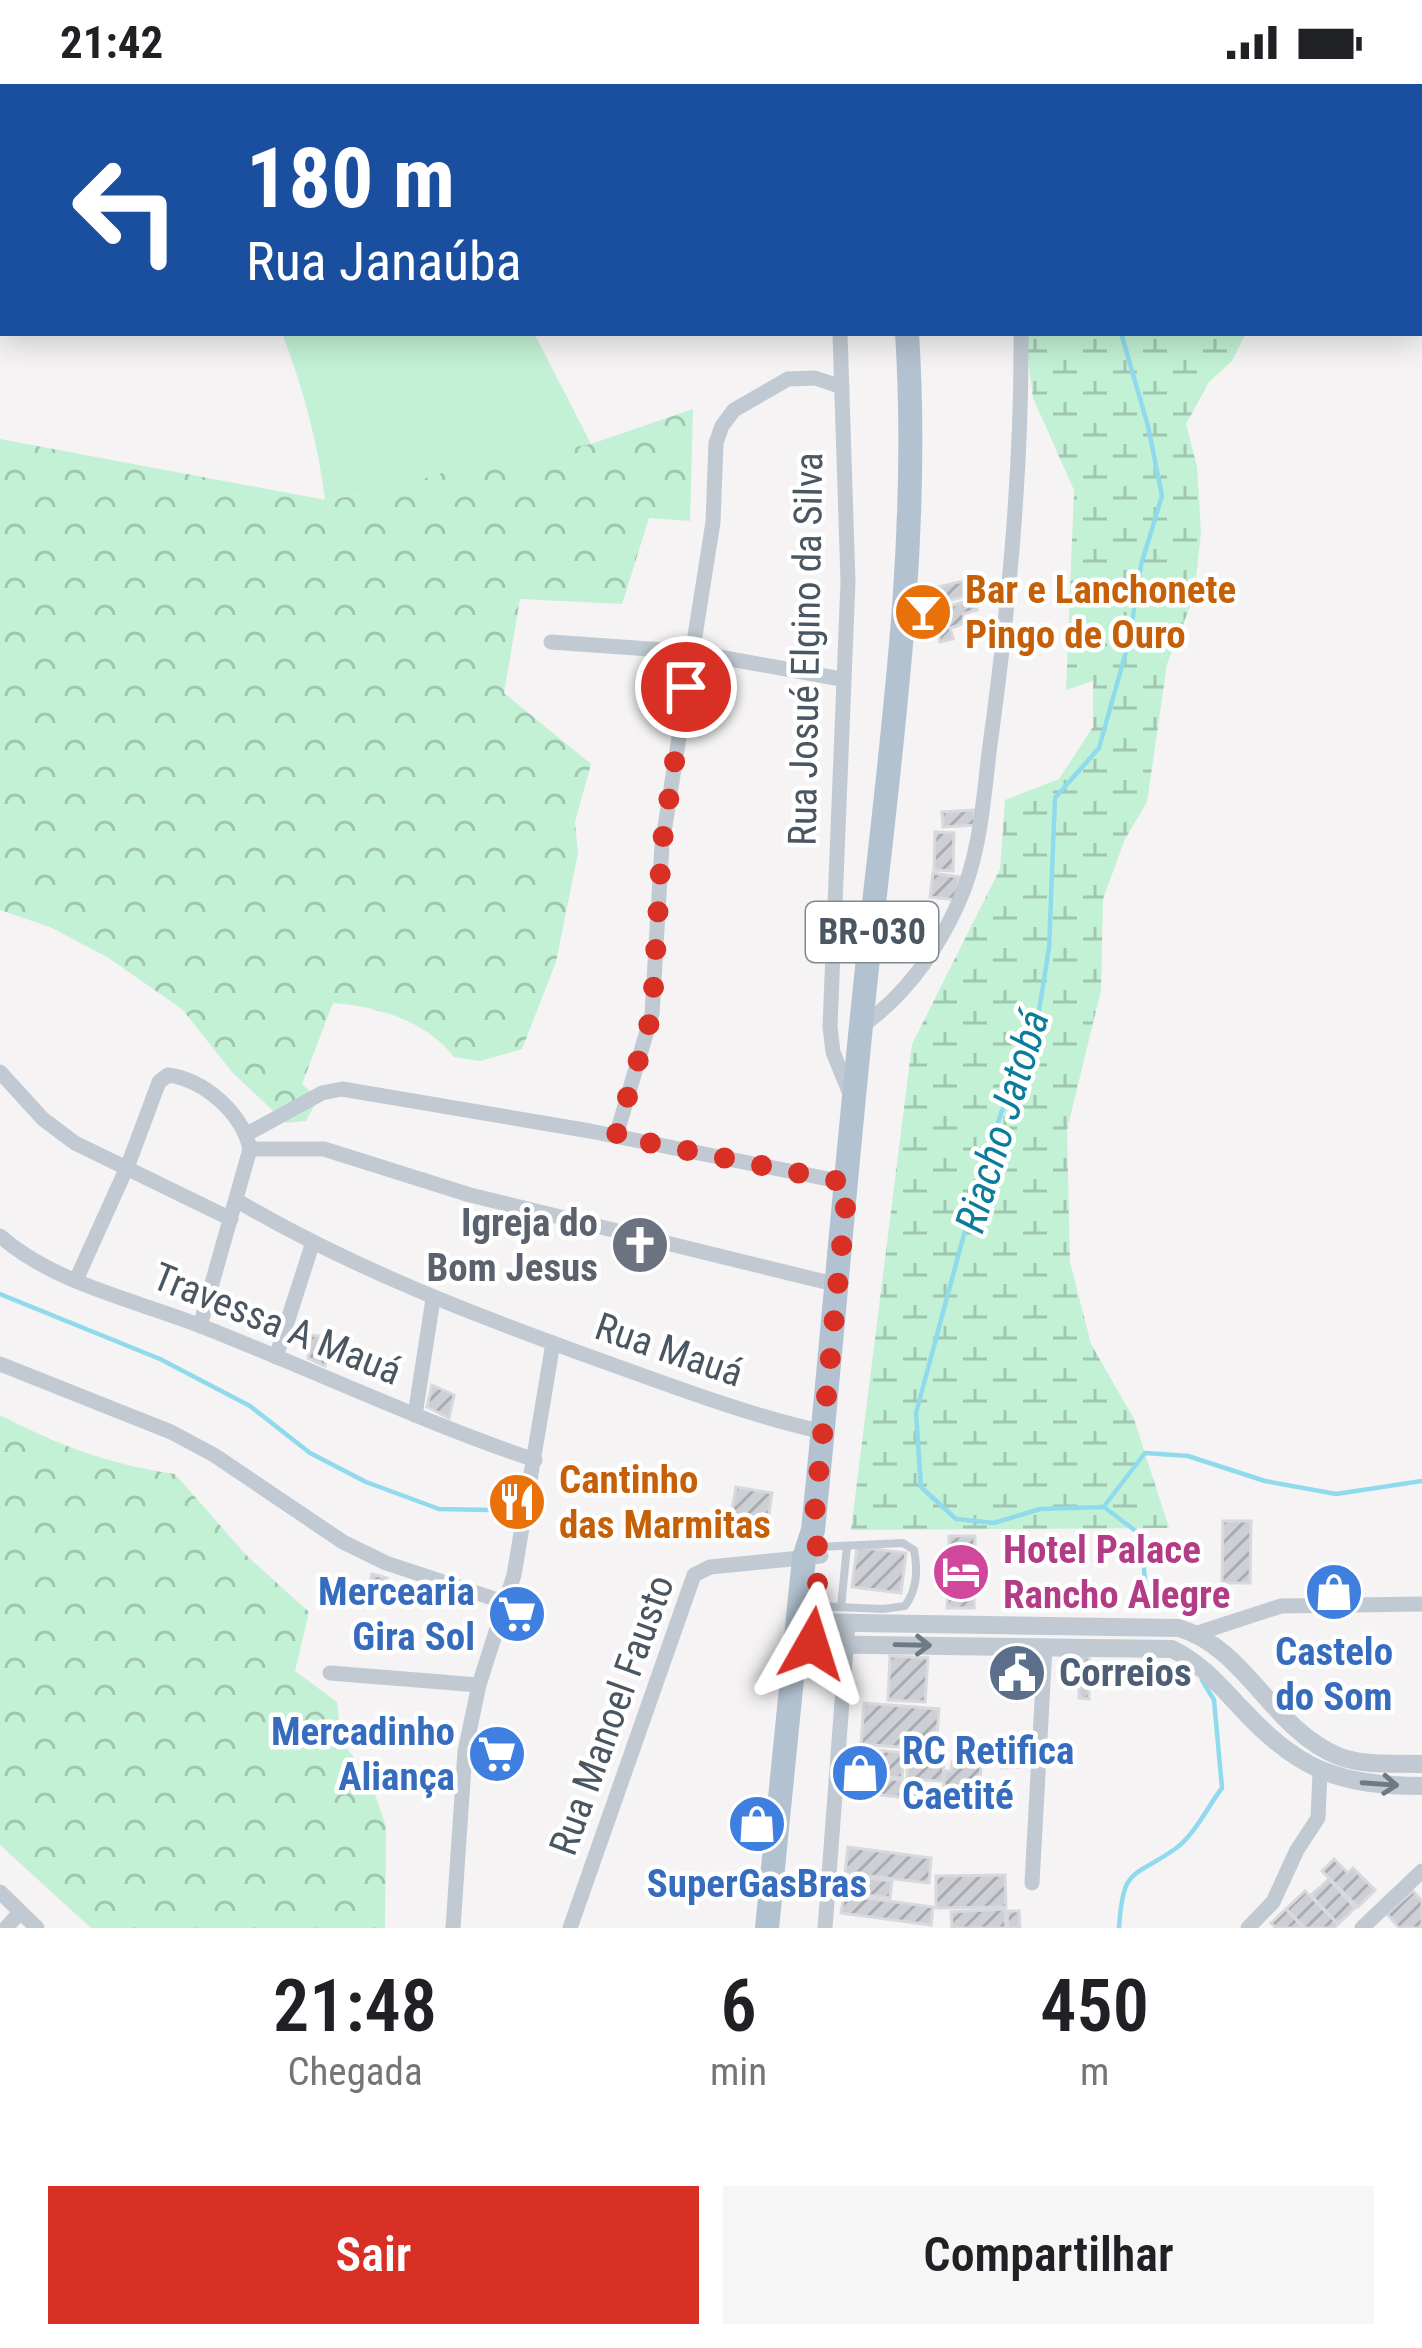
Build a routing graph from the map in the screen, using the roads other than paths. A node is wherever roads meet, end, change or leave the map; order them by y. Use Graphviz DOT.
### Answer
graph roads {
  1 [pos="840,336"];
  2 [pos="907,336"];
  3 [pos="1022,336"];
  4 [pos="842,387"];
  5 [pos="551,641"];
  6 [pos="692,652"];
  7 [pos="841,679"];
  8 [pos="861,1027"];
  9 [pos="0,1072"];
  10 [pos="855,1106"];
  11 [pos="616,1136"];
  12 [pos="248,1142"];
  13 [pos="128,1166"];
  14 [pos="848,1183"];
  15 [pos="236,1200"];
  16 [pos="231,1219"];
  17 [pos="0,1236"];
  18 [pos="312,1245"];
  19 [pos="76,1280"];
  20 [pos="838,1285"];
  21 [pos="433,1299"];
  22 [pos="200,1326"];
  23 [pos="553,1343"];
  24 [pos="276,1357"];
  25 [pos="0,1364"];
  26 [pos="415,1415"];
  27 [pos="823,1432"];
  28 [pos="535,1460"];
  29 [pos="848,1546"];
  30 [pos="814,1548"];
  31 [pos="507,1603"];
  32 [pos="1422,1604"];
  33 [pos="818,1624"];
  34 [pos="1018,1624"];
  35 [pos="1198,1634"];
  36 [pos="847,1643"];
  37 [pos="1020,1646"];
  38 [pos="1045,1647"];
  39 [pos="1172,1649"];
  40 [pos="329,1673"];
  41 [pos="479,1685"];
  42 [pos="1422,1764"];
  43 [pos="1320,1773"];
  44 [pos="1422,1786"];
  45 [pos="1419,1880"];
  46 [pos="1032,1883"];
  47 [pos="0,1892"];
  48 [pos="20,1912"];
  49 [pos="6,1928"];
  50 [pos="38,1928"];
  51 [pos="453,1928"];
  52 [pos="570,1928"];
  53 [pos="767,1928"];
  54 [pos="783,1928"];
  55 [pos="824,1928"];
  56 [pos="1248,1928"];
  57 [pos="1362,1928"];
  1 -- 4 [label="street, Rua Josué Elgino da Silva"];
  2 -- 8 [label="main road, BR-030"];
  3 -- 8 [label="street"];
  4 -- 6 [label="street"];
  4 -- 7 [label="street, Rua Josué Elgino da Silva"];
  5 -- 6 [label="street"];
  6 -- 7 [label="street"];
  6 -- 11 [label="street"];
  7 -- 10 [label="street, Rua Josué Elgino da Silva"];
  8 -- 10 [label="main road, BR-030"];
  9 -- 13 [label="street"];
  10 -- 14 [label="main road, BR-030"];
  11 -- 12 [label="street"];
  11 -- 14 [label="street"];
  12 -- 13 [label="street"];
  12 -- 15 [label="street"];
  12 -- 20 [label="street"];
  13 -- 16 [label="street"];
  13 -- 19 [label="street"];
  14 -- 20 [label="main road, BR-030"];
  15 -- 16 [label="street"];
  15 -- 18 [label="street, Rua Mauá"];
  16 -- 22 [label="street"];
  17 -- 19 [label="street, Travessa A Mauá"];
  18 -- 21 [label="street, Rua Mauá"];
  18 -- 24 [label="street"];
  19 -- 22 [label="street, Travessa A Mauá"];
  20 -- 27 [label="main road, BR-030"];
  21 -- 23 [label="street, Rua Mauá"];
  21 -- 26 [label="street"];
  22 -- 24 [label="street, Travessa A Mauá"];
  23 -- 27 [label="street, Rua Mauá"];
  23 -- 28 [label="street"];
  24 -- 26 [label="street, Travessa A Mauá"];
  25 -- 31 [label="street"];
  26 -- 28 [label="street, Travessa A Mauá"];
  27 -- 30 [label="main road, BR-030"];
  28 -- 31 [label="street"];
  29 -- 30 [label="lane"];
  29 -- 33 [label="lane"];
  29 -- 33 [label="lane"];
  30 -- 33 [label="main road, BR-030"];
  30 -- 52 [label="street, Rua Manoel Fausto"];
  31 -- 41 [label="street"];
  32 -- 35 [label="street"];
  33 -- 34 [label="street"];
  33 -- 36 [label="street"];
  33 -- 36 [label="street"];
  33 -- 53 [label="main road, BR-030"];
  33 -- 54 [label="main road, BR-030"];
  34 -- 35 [label="street"];
  34 -- 37 [label="street"];
  35 -- 39 [label="lane"];
  35 -- 42 [label="street"];
  36 -- 37 [label="street, one-way"];
  36 -- 55 [label="street"];
  37 -- 38 [label="street"];
  38 -- 39 [label="street"];
  38 -- 46 [label="street"];
  39 -- 43 [label="street"];
  40 -- 41 [label="street"];
  41 -- 51 [label="street"];
  43 -- 44 [label="street, one-way"];
  43 -- 56 [label="street"];
  45 -- 57 [label="street"];
  47 -- 48 [label="street"];
  48 -- 49 [label="street"];
  48 -- 50 [label="street"];
}
